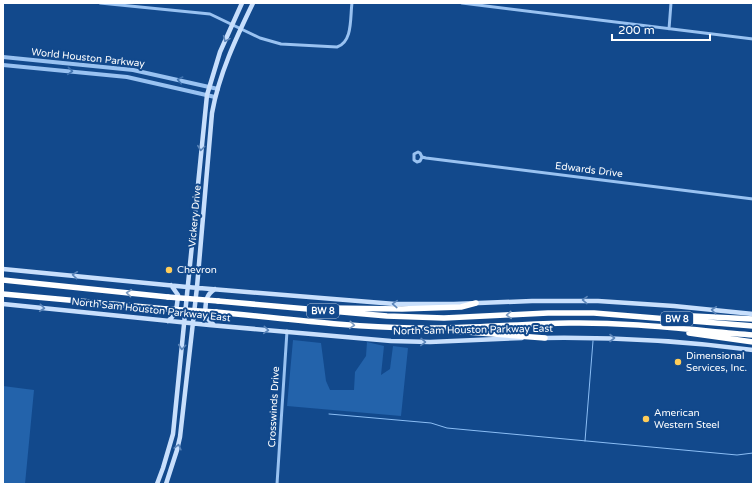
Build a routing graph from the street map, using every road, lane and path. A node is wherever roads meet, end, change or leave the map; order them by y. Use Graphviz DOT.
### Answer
graph roads {
  1 [pos="100,3"];
  2 [pos="105,3"];
  3 [pos="242,3"];
  4 [pos="253,3"];
  5 [pos="352,3"];
  6 [pos="462,3"];
  7 [pos="672,3"];
  8 [pos="233,25"];
  9 [pos="241,29"];
  10 [pos="669,29"];
  11 [pos="753,39"];
  12 [pos="3,57"];
  13 [pos="48,61"];
  14 [pos="3,65"];
  15 [pos="109,67"];
  16 [pos="47,69"];
  17 [pos="108,75"];
  18 [pos="157,75"];
  19 [pos="155,82"];
  20 [pos="209,87"];
  21 [pos="218,89"];
  22 [pos="207,95"];
  23 [pos="215,97"];
  24 [pos="203,135"];
  25 [pos="211,136"];
  26 [pos="422,157"];
  27 [pos="197,184"];
  28 [pos="206,185"];
  29 [pos="753,199"];
  30 [pos="3,269"];
  31 [pos="3,280"];
  32 [pos="170,284"];
  33 [pos="187,286"];
  34 [pos="197,287"];
  35 [pos="215,289"];
  36 [pos="3,295"];
  37 [pos="476,303"];
  38 [pos="3,304"];
  39 [pos="286,308"];
  40 [pos="609,314"];
  41 [pos="752,314"];
  42 [pos="753,320"];
  43 [pos="168,321"];
  44 [pos="184,322"];
  45 [pos="193,323"];
  46 [pos="215,325"];
  47 [pos="753,326"];
  48 [pos="412,328"];
  49 [pos="286,332"];
  50 [pos="753,335"];
  51 [pos="744,337"];
  52 [pos="545,338"];
  53 [pos="753,342"];
  54 [pos="745,349"];
  55 [pos="753,350"];
  56 [pos="179,380"];
  57 [pos="187,381"];
  58 [pos="163,468"];
  59 [pos="170,471"];
  60 [pos="157,484"];
  61 [pos="166,484"];
  62 [pos="277,484"];
  1 -- 2 [label="street"];
  2 -- 8 [label="street"];
  3 -- 8 [label="main road, Vickery Drive"];
  4 -- 9 [label="main road, Vickery Drive"];
  5 -- 9 [label="street"];
  6 -- 10 [label="street"];
  7 -- 10 [label="street"];
  8 -- 9 [label="street"];
  8 -- 20 [label="main road, Vickery Drive, one-way"];
  9 -- 21 [label="main road, Vickery Drive"];
  10 -- 11 [label="street"];
  12 -- 13 [label="street, World Houston Parkway"];
  13 -- 15 [label="street, World Houston Parkway"];
  13 -- 16 [label="street"];
  14 -- 16 [label="street, World Houston Parkway"];
  15 -- 17 [label="street"];
  15 -- 18 [label="street, World Houston Parkway"];
  16 -- 17 [label="street, World Houston Parkway, one-way"];
  17 -- 19 [label="street, World Houston Parkway"];
  18 -- 19 [label="street"];
  20 -- 18 [label="street, World Houston Parkway, one-way"];
  19 -- 22 [label="street, World Houston Parkway"];
  20 -- 21 [label="street, World Houston Parkway"];
  20 -- 22 [label="main road, Vickery Drive"];
  21 -- 23 [label="main road, Vickery Drive"];
  22 -- 23 [label="street, World Houston Parkway"];
  22 -- 24 [label="main road, Vickery Drive"];
  23 -- 25 [label="main road, Vickery Drive"];
  24 -- 25 [label="main road"];
  24 -- 27 [label="main road, Vickery Drive, one-way"];
  25 -- 28 [label="main road, Vickery Drive"];
  26 -- 29 [label="street, Edwards Drive"];
  27 -- 28 [label="main road"];
  27 -- 33 [label="main road, Vickery Drive"];
  28 -- 34 [label="main road, Vickery Drive"];
  32 -- 30 [label="main road, one-way"];
  39 -- 31 [label="highway, North Sam Houston Parkway East / BW 8, one-way, bridge"];
  32 -- 33 [label="main road"];
  32 -- 43 [label="main road"];
  33 -- 34 [label="main road"];
  33 -- 44 [label="main road, Vickery Drive"];
  34 -- 35 [label="main road"];
  34 -- 45 [label="main road, Vickery Drive"];
  37 -- 35 [label="main road, one-way"];
  35 -- 46 [label="main road"];
  36 -- 48 [label="highway, North Sam Houston Parkway East / BW 8, one-way, bridge"];
  37 -- 39 [label="highway"];
  41 -- 37 [label="main road, one-way"];
  38 -- 43 [label="main road, North Sam Houston Parkway East, one-way"];
  40 -- 39 [label="highway, North Sam Houston Parkway East / BW 8, one-way"];
  40 -- 42 [label="highway"];
  40 -- 47 [label="highway, North Sam Houston Parkway East / BW 8"];
  43 -- 44 [label="main road, North Sam Houston Parkway East"];
  44 -- 45 [label="main road, North Sam Houston Parkway East"];
  44 -- 56 [label="main road, Vickery Drive, one-way"];
  45 -- 46 [label="main road, North Sam Houston Parkway East"];
  45 -- 57 [label="main road, Vickery Drive"];
  46 -- 49 [label="main road, North Sam Houston Parkway East, one-way"];
  48 -- 51 [label="highway, North Sam Houston Parkway East / BW 8"];
  48 -- 52 [label="highway"];
  49 -- 52 [label="main road, North Sam Houston Parkway East, one-way"];
  49 -- 62 [label="street, Crosswinds Drive"];
  50 -- 51 [label="highway"];
  51 -- 53 [label="highway"];
  52 -- 54 [label="main road, North Sam Houston Parkway East, one-way"];
  53 -- 54 [label="main road"];
  54 -- 55 [label="main road, North Sam Houston Parkway East"];
  56 -- 57 [label="main road"];
  56 -- 58 [label="main road, Vickery Drive"];
  59 -- 57 [label="main road, Vickery Drive, one-way"];
  58 -- 59 [label="main road"];
  58 -- 60 [label="main road, Vickery Drive"];
  59 -- 61 [label="main road, Vickery Drive"];
}
